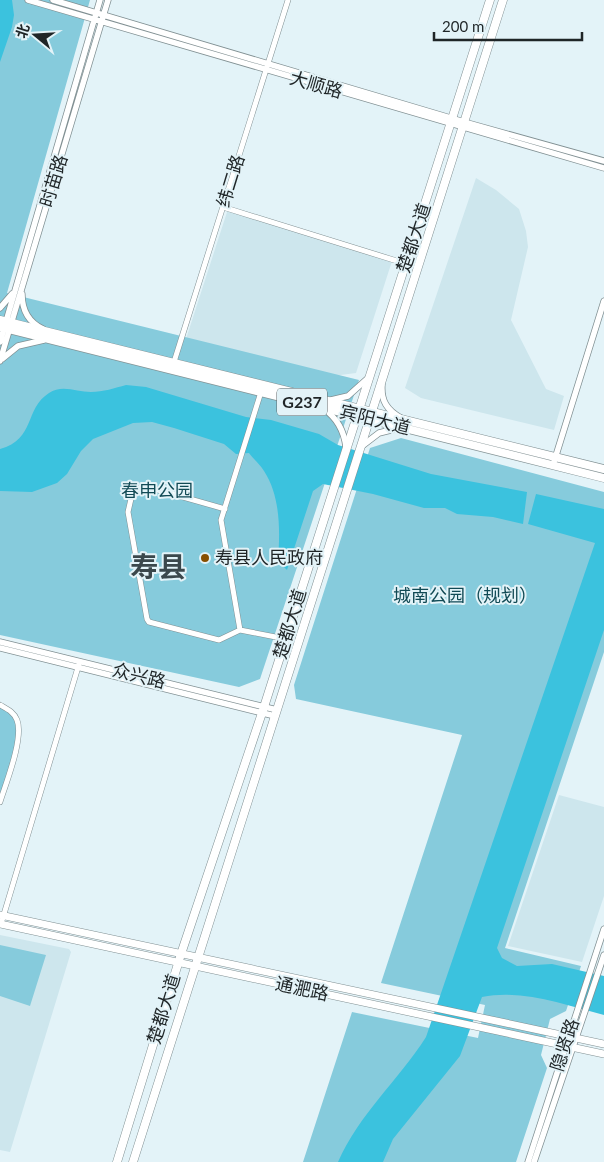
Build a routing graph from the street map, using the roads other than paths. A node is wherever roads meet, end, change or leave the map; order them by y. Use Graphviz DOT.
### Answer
graph roads {
  1 [pos="28,0"];
  2 [pos="53,0"];
  3 [pos="100,0"];
  4 [pos="108,0"];
  5 [pos="288,0"];
  6 [pos="490,0"];
  7 [pos="503,0"];
  8 [pos="96,12"];
  9 [pos="104,15"];
  10 [pos="94,20"];
  11 [pos="267,67"];
  12 [pos="453,119"];
  13 [pos="464,122"];
  14 [pos="604,161"];
  15 [pos="604,168"];
  16 [pos="226,208"];
  17 [pos="397,261"];
  18 [pos="404,268"];
  19 [pos="416,272"];
  20 [pos="20,284"];
  21 [pos="394,301"];
  22 [pos="604,301"];
  23 [pos="406,305"];
  24 [pos="0,308"];
  25 [pos="5,324"];
  26 [pos="53,336"];
  27 [pos="0,342"];
  28 [pos="0,362"];
  29 [pos="174,362"];
  30 [pos="370,375"];
  31 [pos="383,377"];
  32 [pos="261,392"];
  33 [pos="319,403"];
  34 [pos="358,412"];
  35 [pos="371,416"];
  36 [pos="406,424"];
  37 [pos="346,448"];
  38 [pos="360,449"];
  39 [pos="554,461"];
  40 [pos="604,469"];
  41 [pos="604,478"];
  42 [pos="225,509"];
  43 [pos="240,630"];
  44 [pos="286,639"];
  45 [pos="0,642"];
  46 [pos="0,648"];
  47 [pos="79,664"];
  48 [pos="0,704"];
  49 [pos="264,707"];
  50 [pos="276,713"];
  51 [pos="0,802"];
  52 [pos="2,915"];
  53 [pos="0,924"];
  54 [pos="604,929"];
  55 [pos="181,954"];
  56 [pos="604,955"];
  57 [pos="198,957"];
  58 [pos="178,963"];
  59 [pos="196,966"];
  60 [pos="568,1037"];
  61 [pos="576,1038"];
  62 [pos="604,1044"];
  63 [pos="569,1046"];
  64 [pos="604,1054"];
  65 [pos="117,1162"];
  66 [pos="133,1162"];
  67 [pos="528,1162"];
  68 [pos="534,1162"];
  1 -- 10 [label="street, 大顺路"];
  2 -- 8 [label="street, 大顺路"];
  3 -- 8 [label="street, 时苗路"];
  4 -- 9 [label="street, 时苗路"];
  5 -- 11 [label="street, 纬二路"];
  6 -- 12 [label="main road, 楚都大道"];
  7 -- 13 [label="main road, 楚都大道"];
  8 -- 9 [label="street, 大顺路"];
  8 -- 10 [label="street, 时苗路"];
  9 -- 11 [label="street, 大顺路"];
  9 -- 20 [label="street, 时苗路"];
  10 -- 11 [label="street, 大顺路"];
  10 -- 20 [label="street, 时苗路"];
  11 -- 12 [label="street, 大顺路"];
  11 -- 15 [label="street, 大顺路"];
  11 -- 29 [label="street, 纬二路"];
  12 -- 13 [label="street, 大顺路"];
  12 -- 18 [label="main road, 楚都大道"];
  13 -- 14 [label="street, 大顺路"];
  13 -- 19 [label="main road, 楚都大道"];
  16 -- 17 [label="street"];
  18 -- 19 [label="main road"];
  18 -- 21 [label="main road, 楚都大道"];
  19 -- 23 [label="main road, 楚都大道"];
  20 -- 24 [label="street"];
  20 -- 25 [label="street, 时苗路"];
  20 -- 26 [label="street"];
  21 -- 23 [label="main road"];
  21 -- 30 [label="main road, 楚都大道"];
  22 -- 39 [label="street"];
  23 -- 31 [label="main road, 楚都大道"];
  25 -- 26 [label="main road, 宾阳大道 / G237"];
  25 -- 27 [label="street, 时苗路"];
  25 -- 28 [label="street, 时苗路"];
  26 -- 28 [label="street"];
  26 -- 29 [label="main road, 宾阳大道 / G237"];
  26 -- 32 [label="main road, 宾阳大道 / G237"];
  29 -- 33 [label="main road, 宾阳大道 / G237"];
  30 -- 33 [label="street"];
  30 -- 34 [label="main road, 楚都大道"];
  31 -- 35 [label="main road, 楚都大道"];
  31 -- 36 [label="street"];
  32 -- 33 [label="main road, 宾阳大道 / G237"];
  32 -- 42 [label="street"];
  33 -- 34 [label="main road, 宾阳大道 / G237"];
  33 -- 37 [label="street"];
  34 -- 35 [label="main road, 宾阳大道 / G237"];
  34 -- 37 [label="main road, 楚都大道"];
  35 -- 36 [label="main road, 宾阳大道 / G237"];
  35 -- 38 [label="main road, 楚都大道"];
  36 -- 38 [label="street"];
  36 -- 39 [label="main road, 宾阳大道 / G237"];
  37 -- 44 [label="main road, 楚都大道"];
  38 -- 50 [label="main road, 楚都大道"];
  39 -- 40 [label="main road, 宾阳大道 / G237"];
  39 -- 41 [label="main road, 宾阳大道 / G237"];
  42 -- 43 [label="street"];
  42 -- 43 [label="street"];
  43 -- 44 [label="street"];
  44 -- 49 [label="main road, 楚都大道"];
  45 -- 47 [label="street, 众兴路"];
  46 -- 47 [label="street, 众兴路"];
  47 -- 49 [label="street, 众兴路"];
  47 -- 50 [label="street, 众兴路"];
  47 -- 52 [label="street"];
  48 -- 51 [label="street"];
  49 -- 50 [label="street, 众兴路"];
  49 -- 55 [label="main road, 楚都大道"];
  50 -- 57 [label="main road, 楚都大道"];
  52 -- 53 [label="street"];
  52 -- 55 [label="main road, 通淝路"];
  53 -- 58 [label="main road, 通淝路"];
  54 -- 60 [label="street, 隐贤路"];
  55 -- 57 [label="main road, 通淝路"];
  55 -- 58 [label="main road, 楚都大道"];
  56 -- 61 [label="street, 隐贤路"];
  57 -- 59 [label="main road, 楚都大道"];
  57 -- 60 [label="main road, 通淝路"];
  58 -- 59 [label="main road, 通淝路"];
  58 -- 65 [label="main road, 楚都大道"];
  59 -- 63 [label="main road, 通淝路"];
  59 -- 66 [label="main road, 楚都大道"];
  60 -- 61 [label="main road, 通淝路"];
  60 -- 63 [label="street, 隐贤路"];
  61 -- 62 [label="main road, 通淝路"];
  61 -- 63 [label="street, 隐贤路"];
  63 -- 64 [label="main road, 通淝路"];
  63 -- 67 [label="street, 隐贤路"];
  63 -- 68 [label="street, 隐贤路"];
}
